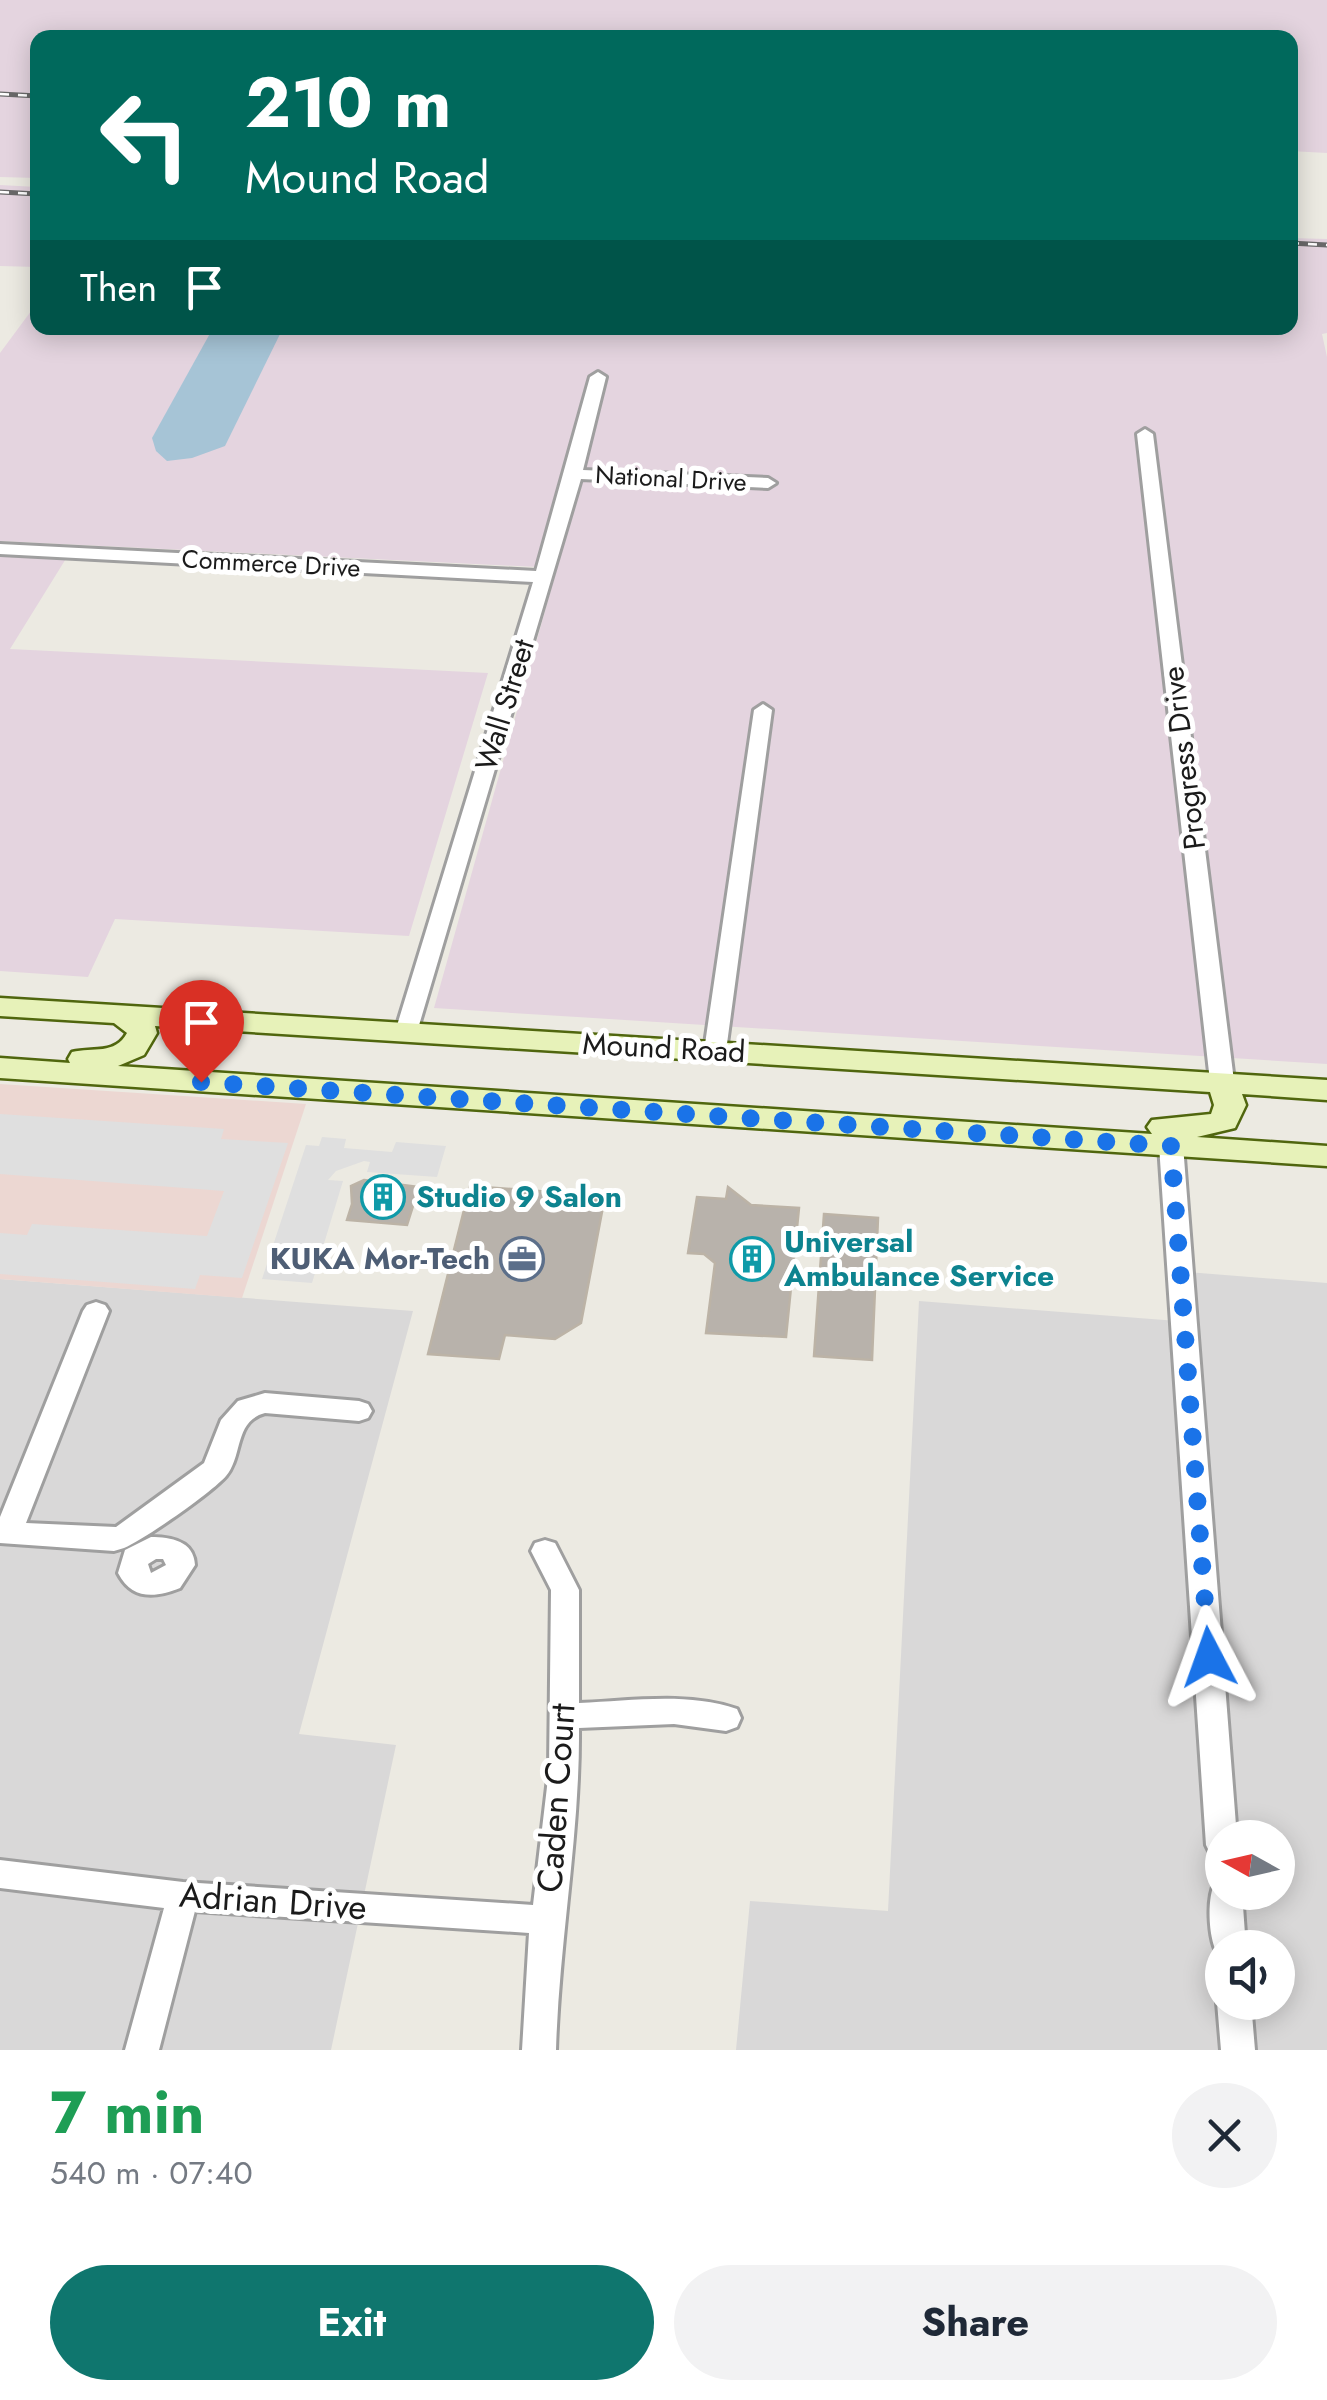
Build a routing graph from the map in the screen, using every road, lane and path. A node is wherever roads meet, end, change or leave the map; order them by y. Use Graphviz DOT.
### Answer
graph roads {
  1 [pos="598,377"];
  2 [pos="1145,434"];
  3 [pos="574,474"];
  4 [pos="768,482"];
  5 [pos="0,549"];
  6 [pos="543,577"];
  7 [pos="764,710"];
  8 [pos="0,1009"];
  9 [pos="122,1015"];
  10 [pos="406,1032"];
  11 [pos="715,1051"];
  12 [pos="0,1053"];
  13 [pos="0,1068"];
  14 [pos="1222,1081"];
  15 [pos="1327,1090"];
  16 [pos="681,1113"];
  17 [pos="1171,1146"];
  18 [pos="1327,1156"];
  19 [pos="96,1311"];
  20 [pos="359,1411"];
  21 [pos="4,1532"];
  22 [pos="129,1547"];
  23 [pos="545,1551"];
  24 [pos="564,1716"];
  25 [pos="726,1718"];
  26 [pos="1220,1820"];
  27 [pos="0,1874"];
  28 [pos="183,1896"];
  29 [pos="547,1920"];
  30 [pos="1236,2020"];
  31 [pos="142,2050"];
  32 [pos="539,2050"];
  33 [pos="1238,2050"];
  1 -- 3 [label="street, Wall Street"];
  2 -- 14 [label="street, Progress Drive"];
  3 -- 4 [label="street, National Drive"];
  3 -- 6 [label="street, Wall Street"];
  5 -- 6 [label="street, Commerce Drive"];
  6 -- 10 [label="street, Wall Street"];
  7 -- 11 [label="street"];
  8 -- 9 [label="main road, Mound Road"];
  9 -- 10 [label="main road, Mound Road"];
  9 -- 12 [label="main road"];
  10 -- 11 [label="main road, Mound Road"];
  11 -- 14 [label="main road, Mound Road"];
  13 -- 16 [label="main road"];
  14 -- 15 [label="main road, Mound Road"];
  14 -- 16 [label="main road"];
  16 -- 17 [label="main road"];
  17 -- 18 [label="main road"];
  17 -- 26 [label="street"];
  19 -- 21 [label="street"];
  20 -- 22 [label="street"];
  21 -- 22 [label="street"];
  22 -- 22 [label="street"];
  23 -- 24 [label="street, Caden Court"];
  24 -- 25 [label="street"];
  24 -- 29 [label="street, Caden Court"];
  27 -- 28 [label="street, Adrian Drive"];
  28 -- 29 [label="street, Adrian Drive"];
  28 -- 31 [label="street"];
  29 -- 32 [label="street, Caden Court"];
  30 -- 33 [label="street"];
}
